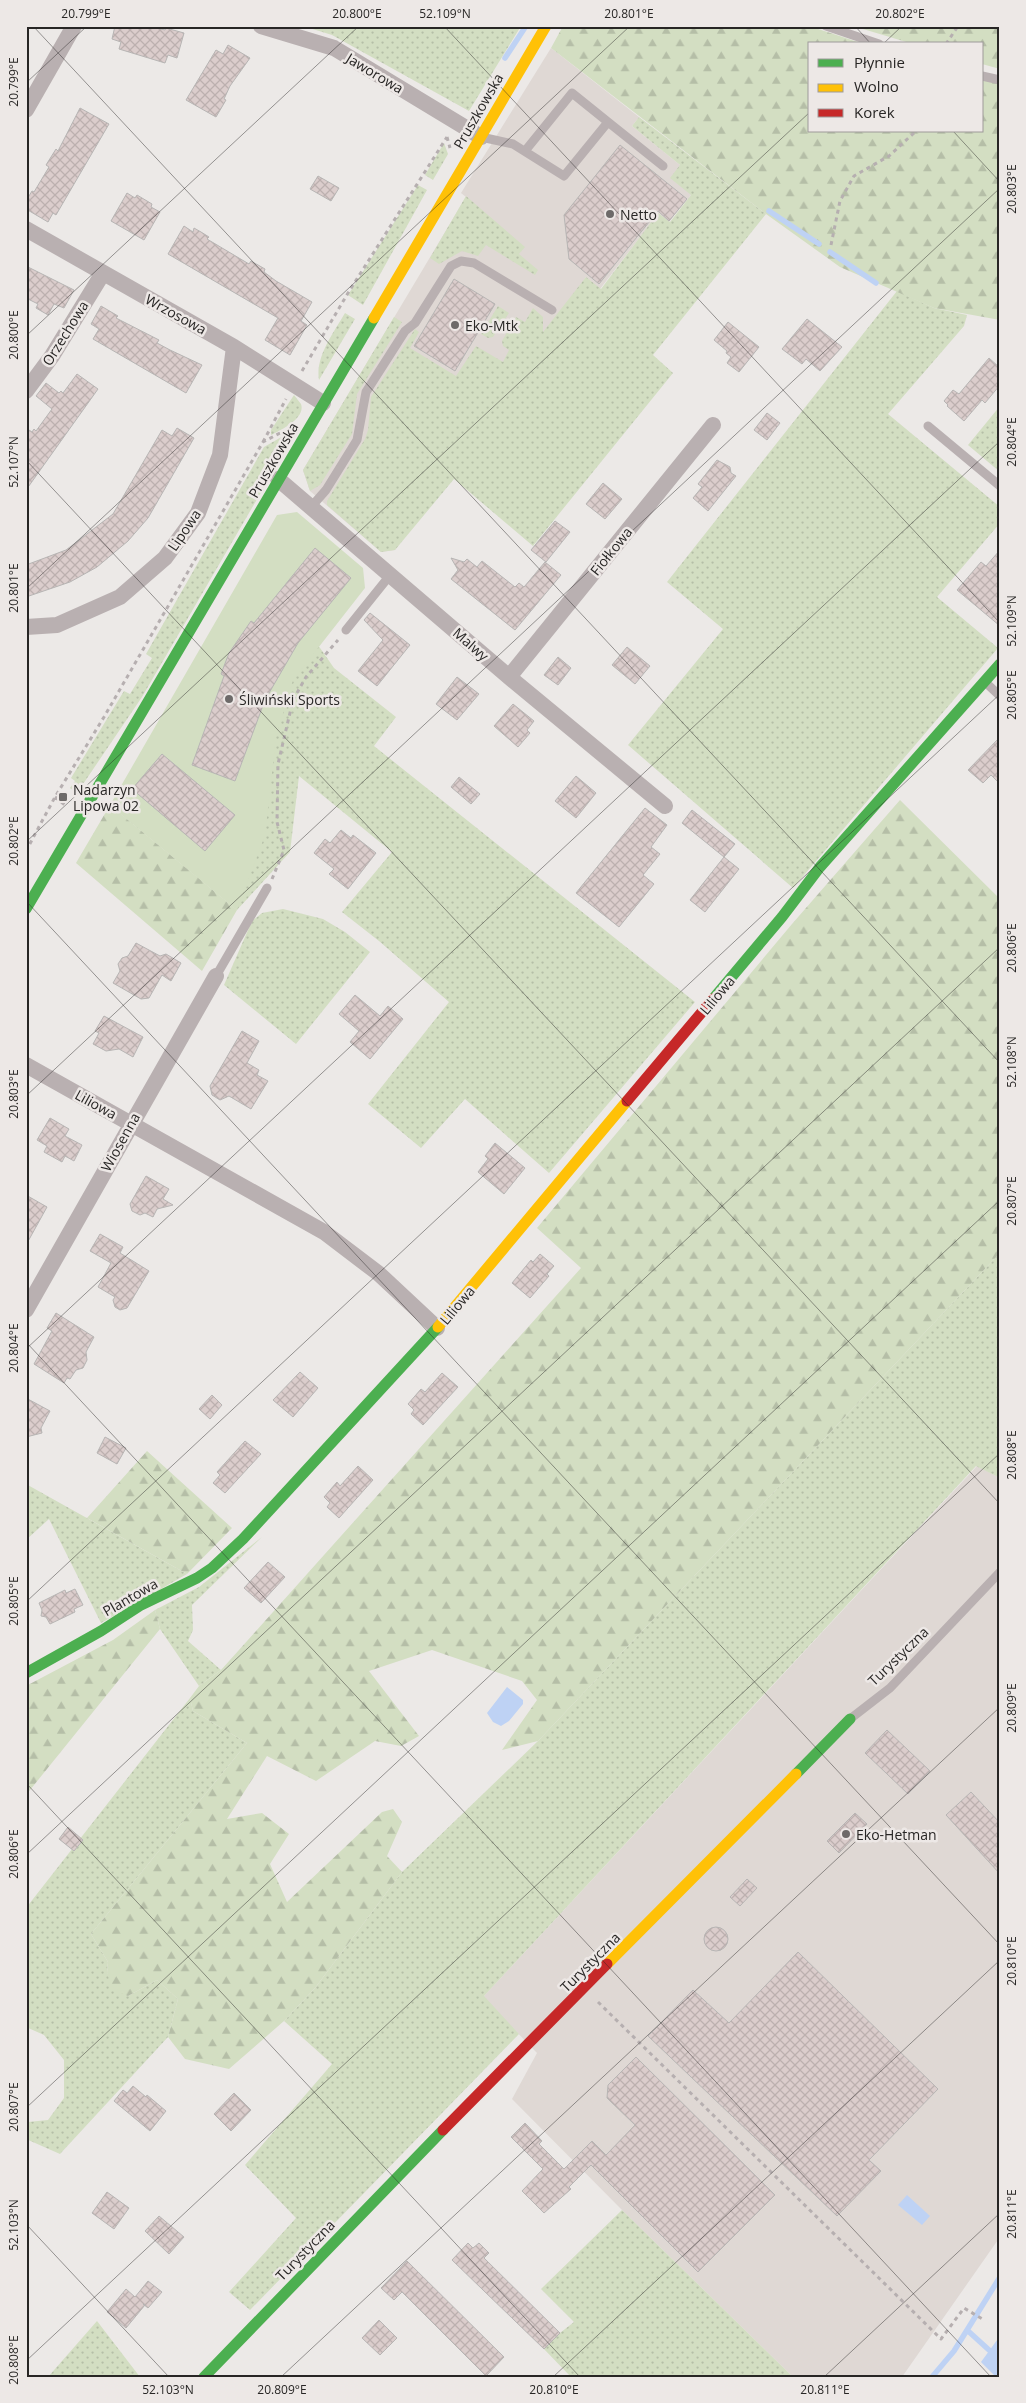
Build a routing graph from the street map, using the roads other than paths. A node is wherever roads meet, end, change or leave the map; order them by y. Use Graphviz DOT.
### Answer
graph roads {
  1 [pos="74,26"];
  2 [pos="261,26"];
  3 [pos="546,26"];
  4 [pos="826,26"];
  5 [pos="873,42"];
  6 [pos="984,76"];
  7 [pos="1000,80"];
  8 [pos="26,110"];
  9 [pos="608,122"];
  10 [pos="481,137"];
  11 [pos="525,151"];
  12 [pos="663,166"];
  13 [pos="26,229"];
  14 [pos="103,273"];
  15 [pos="552,310"];
  16 [pos="234,347"];
  17 [pos="26,391"];
  18 [pos="323,403"];
  19 [pos="713,425"];
  20 [pos="928,426"];
  21 [pos="278,480"];
  22 [pos="1000,486"];
  23 [pos="311,507"];
  24 [pos="391,574"];
  25 [pos="26,627"];
  26 [pos="346,630"];
  27 [pos="1000,664"];
  28 [pos="509,677"];
  29 [pos="984,681"];
  30 [pos="1000,696"];
  31 [pos="665,806"];
  32 [pos="268,888"];
  33 [pos="26,909"];
  34 [pos="216,976"];
  35 [pos="26,1065"];
  36 [pos="130,1124"];
  37 [pos="26,1310"];
  38 [pos="437,1328"];
  39 [pos="243,1539"];
  40 [pos="1000,1572"];
  41 [pos="26,1673"];
  42 [pos="850,1719"];
  43 [pos="204,2377"];
  1 -- 8 [label="street"];
  2 -- 10 [label="street, Jaworowa"];
  3 -- 10 [label="street, Pruszkowska"];
  4 -- 5 [label="lane"];
  6 -- 7 [label="lane"];
  9 -- 11 [label="lane"];
  9 -- 11 [label="lane"];
  9 -- 12 [label="lane"];
  10 -- 11 [label="lane"];
  10 -- 18 [label="street, Pruszkowska"];
  13 -- 14 [label="street, Wrzosowa"];
  14 -- 16 [label="street, Wrzosowa"];
  14 -- 17 [label="street, Orzechowa"];
  15 -- 23 [label="lane"];
  16 -- 18 [label="street, Wrzosowa"];
  16 -- 25 [label="street, Lipowa"];
  18 -- 21 [label="street, Pruszkowska"];
  19 -- 28 [label="street, Fiołkowa"];
  20 -- 22 [label="lane"];
  21 -- 23 [label="street, Malwy"];
  21 -- 33 [label="street, Pruszkowska"];
  23 -- 24 [label="street, Malwy"];
  24 -- 26 [label="lane"];
  24 -- 28 [label="street, Malwy"];
  27 -- 29 [label="street, Liliowa"];
  28 -- 31 [label="street, Malwy"];
  29 -- 30 [label="lane"];
  29 -- 38 [label="street, Liliowa"];
  32 -- 34 [label="lane"];
  34 -- 36 [label="street, Wiosenna"];
  35 -- 36 [label="street, Liliowa"];
  36 -- 37 [label="street, Wiosenna"];
  36 -- 38 [label="street, Liliowa"];
  38 -- 39 [label="street, Liliowa"];
  39 -- 41 [label="street, Plantowa"];
  40 -- 42 [label="lane, Turystyczna"];
  42 -- 43 [label="street, Turystyczna"];
}
